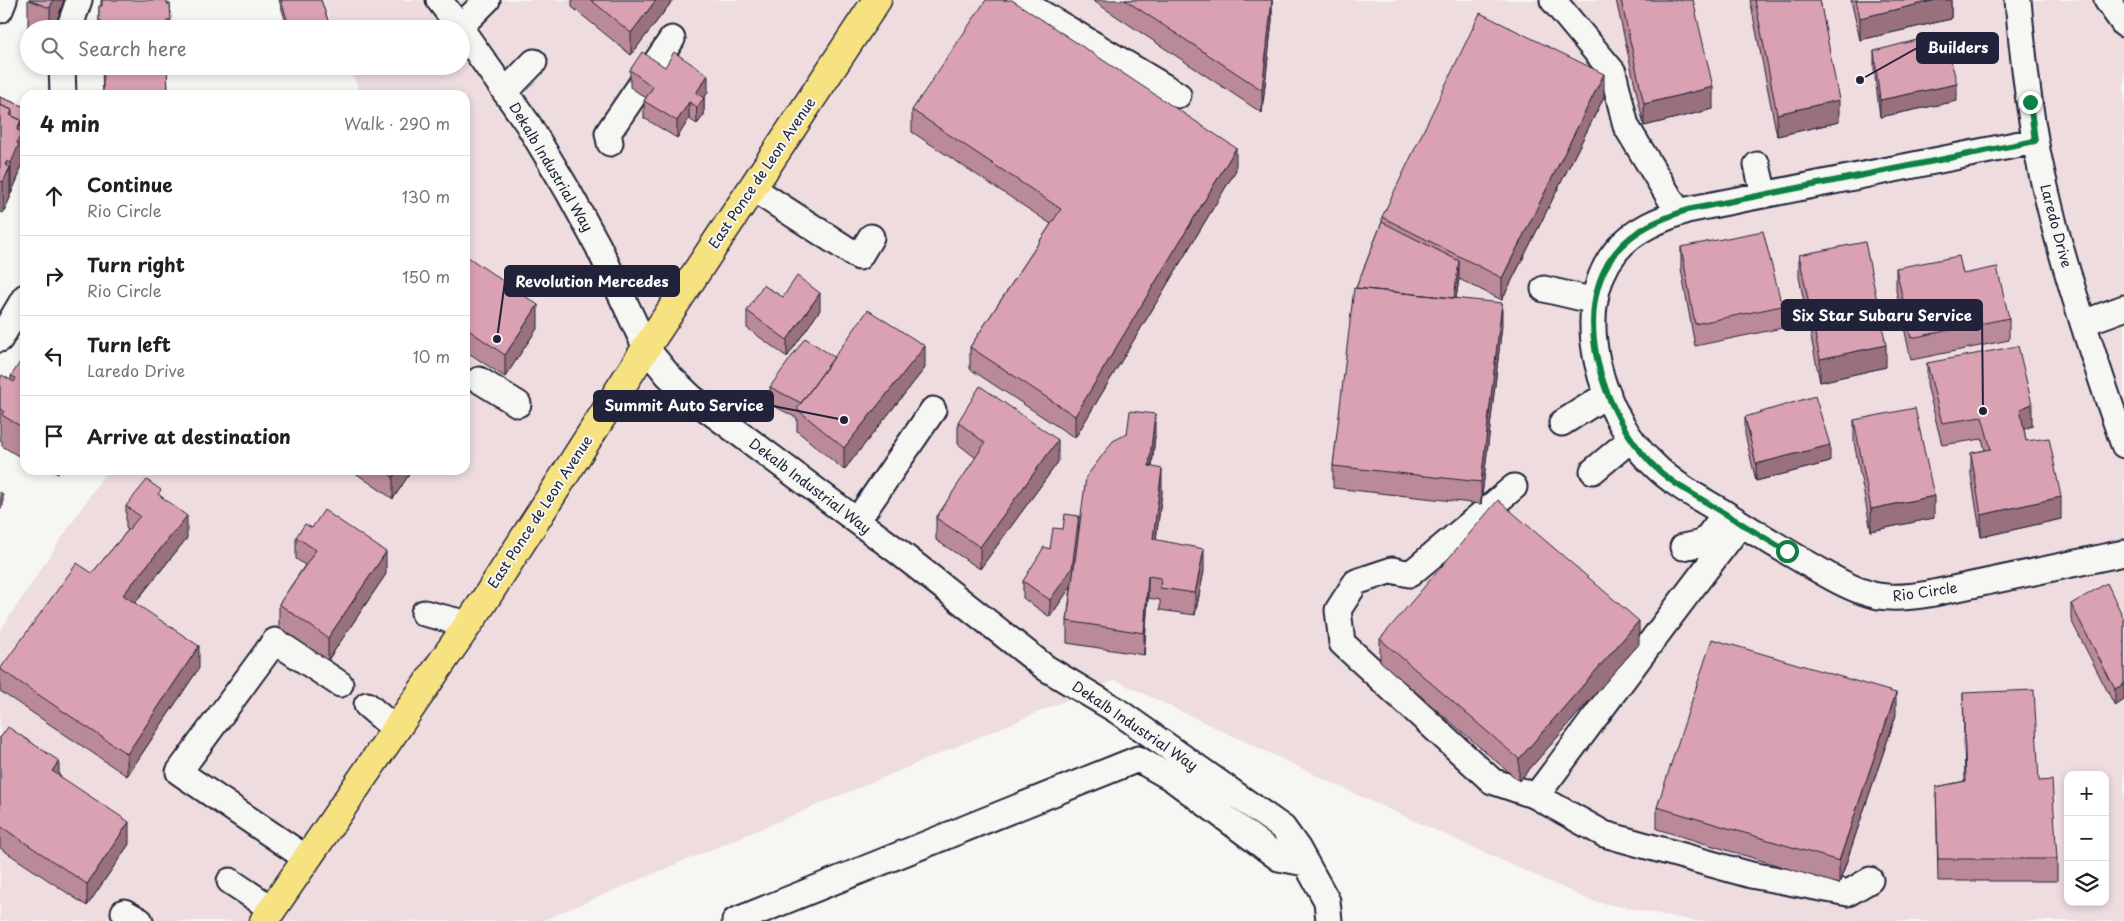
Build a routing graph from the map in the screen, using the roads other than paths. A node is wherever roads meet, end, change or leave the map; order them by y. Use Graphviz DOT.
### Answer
graph roads {
  1 [pos="4,0"];
  2 [pos="79,0"];
  3 [pos="439,0"];
  4 [pos="488,0"];
  5 [pos="877,0"];
  6 [pos="1019,0"];
  7 [pos="1553,0"];
  8 [pos="2018,0"];
  9 [pos="2107,0"];
  10 [pos="0,10"];
  11 [pos="72,20"];
  12 [pos="455,20"];
  13 [pos="469,20"];
  14 [pos="2124,24"];
  15 [pos="672,39"];
  16 [pos="470,41"];
  17 [pos="534,62"];
  18 [pos="62,75"];
  19 [pos="63,90"];
  20 [pos="505,92"];
  21 [pos="1178,95"];
  22 [pos="2035,141"];
  23 [pos="610,143"];
  24 [pos="1757,165"];
  25 [pos="752,188"];
  26 [pos="1764,195"];
  27 [pos="1679,213"];
  28 [pos="871,237"];
  29 [pos="1544,289"];
  30 [pos="1595,301"];
  31 [pos="20,305"];
  32 [pos="2124,308"];
  33 [pos="2083,323"];
  34 [pos="0,339"];
  35 [pos="646,348"];
  36 [pos="479,380"];
  37 [pos="1608,394"];
  38 [pos="518,404"];
  39 [pos="933,410"];
  40 [pos="1562,423"];
  41 [pos="1631,439"];
  42 [pos="2124,445"];
  43 [pos="1593,471"];
  44 [pos="1514,487"];
  45 [pos="1733,519"];
  46 [pos="857,521"];
  47 [pos="1683,547"];
  48 [pos="2124,553"];
  49 [pos="424,613"];
  50 [pos="468,624"];
  51 [pos="340,684"];
  52 [pos="367,705"];
  53 [pos="395,730"];
  54 [pos="1536,796"];
  55 [pos="306,858"];
  56 [pos="1305,863"];
  57 [pos="1870,880"];
  58 [pos="230,882"];
  59 [pos="268,915"];
  60 [pos="734,921"];
  61 [pos="1329,921"];
  1 -- 10 [label="street"];
  2 -- 11 [label="street"];
  3 -- 12 [label="street, Dekalb Industrial Way"];
  4 -- 13 [label="street"];
  5 -- 25 [label="main road, East Ponce de Leon Avenue"];
  6 -- 21 [label="street"];
  7 -- 27 [label="street"];
  8 -- 22 [label="street, Laredo Drive"];
  9 -- 14 [label="street"];
  15 -- 23 [label="street"];
  16 -- 20 [label="street, Dekalb Industrial Way"];
  17 -- 20 [label="street"];
  18 -- 19 [label="street"];
  20 -- 35 [label="street, Dekalb Industrial Way"];
  22 -- 26 [label="street, Rio Circle"];
  22 -- 33 [label="street, Laredo Drive"];
  24 -- 26 [label="street"];
  25 -- 28 [label="street"];
  25 -- 35 [label="main road, East Ponce de Leon Avenue"];
  26 -- 27 [label="street, Rio Circle"];
  27 -- 30 [label="street, Rio Circle"];
  29 -- 30 [label="street"];
  30 -- 37 [label="street, Rio Circle"];
  31 -- 34 [label="street"];
  32 -- 33 [label="street"];
  33 -- 42 [label="street, Laredo Drive"];
  35 -- 46 [label="street, Dekalb Industrial Way"];
  35 -- 50 [label="main road, East Ponce de Leon Avenue"];
  36 -- 38 [label="street"];
  37 -- 40 [label="street"];
  37 -- 41 [label="street, Rio Circle"];
  39 -- 46 [label="street"];
  41 -- 43 [label="street"];
  41 -- 45 [label="street, Rio Circle"];
  44 -- 54 [label="street"];
  45 -- 47 [label="street"];
  45 -- 48 [label="street, Rio Circle"];
  45 -- 54 [label="street"];
  46 -- 56 [label="street, Dekalb Industrial Way"];
  49 -- 50 [label="street"];
  50 -- 53 [label="main road, East Ponce de Leon Avenue"];
  51 -- 55 [label="street"];
  52 -- 53 [label="street"];
  53 -- 55 [label="main road, East Ponce de Leon Avenue"];
  54 -- 57 [label="street"];
  55 -- 59 [label="main road, East Ponce de Leon Avenue"];
  56 -- 60 [label="street"];
  56 -- 61 [label="street"];
  58 -- 59 [label="street"];
}
